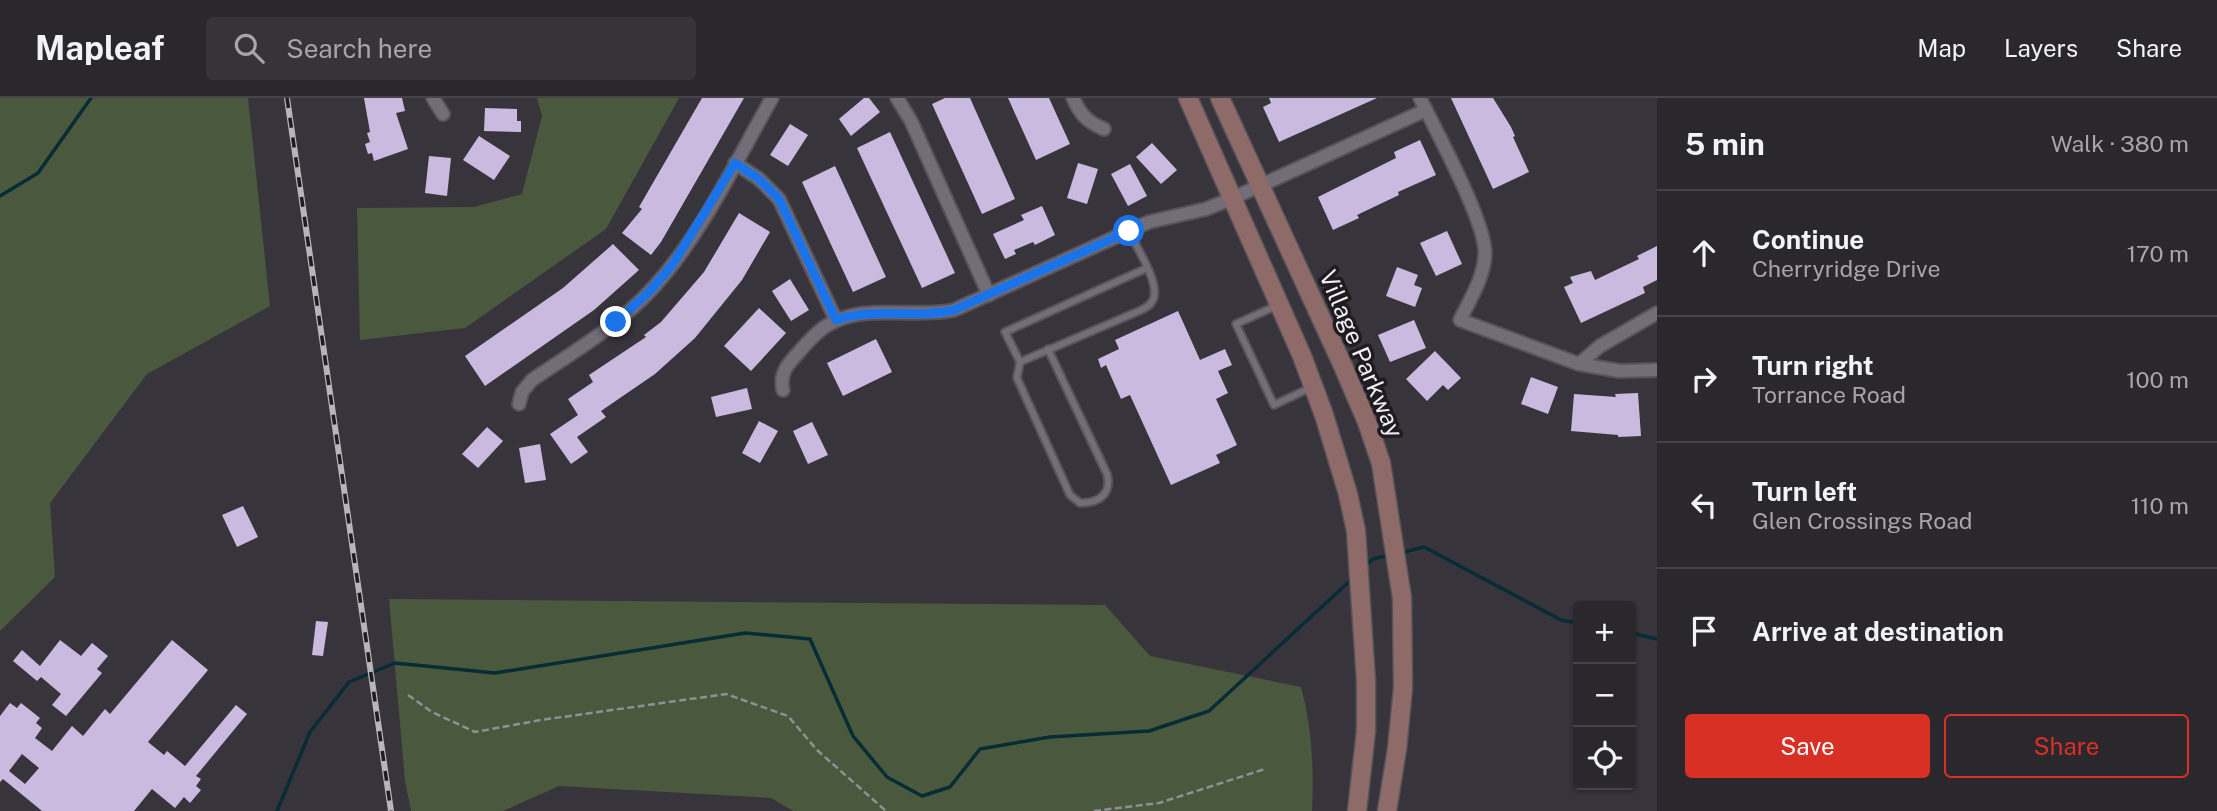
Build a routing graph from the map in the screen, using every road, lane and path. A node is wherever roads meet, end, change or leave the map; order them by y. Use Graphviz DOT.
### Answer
graph roads {
  1 [pos="433,98"];
  2 [pos="772,98"];
  3 [pos="897,98"];
  4 [pos="1073,98"];
  5 [pos="1188,98"];
  6 [pos="1220,98"];
  7 [pos="1423,104"];
  8 [pos="443,114"];
  9 [pos="1104,129"];
  10 [pos="735,163"];
  11 [pos="1261,186"];
  12 [pos="1233,198"];
  13 [pos="1129,231"];
  14 [pos="1147,268"];
  15 [pos="989,295"];
  16 [pos="1279,304"];
  17 [pos="1657,313"];
  18 [pos="836,320"];
  19 [pos="1048,349"];
  20 [pos="1020,362"];
  21 [pos="1579,364"];
  22 [pos="1657,370"];
  23 [pos="1313,386"];
  24 [pos="783,390"];
  25 [pos="519,404"];
  26 [pos="408,695"];
  27 [pos="1265,769"];
  28 [pos="886,811"];
  29 [pos="1094,811"];
  30 [pos="1357,811"];
  31 [pos="1387,811"];
  1 -- 8 [label="street"];
  2 -- 10 [label="street"];
  3 -- 15 [label="street"];
  4 -- 9 [label="street"];
  5 -- 12 [label="main road"];
  6 -- 11 [label="main road, Village Parkway"];
  7 -- 11 [label="street"];
  7 -- 21 [label="street"];
  10 -- 18 [label="street"];
  10 -- 25 [label="street"];
  11 -- 12 [label="street"];
  11 -- 31 [label="main road, Village Parkway"];
  12 -- 13 [label="street"];
  12 -- 16 [label="main road"];
  13 -- 14 [label="lane"];
  13 -- 15 [label="street"];
  14 -- 19 [label="lane"];
  14 -- 20 [label="lane"];
  15 -- 18 [label="street"];
  16 -- 23 [label="main road"];
  16 -- 23 [label="lane"];
  17 -- 21 [label="street"];
  18 -- 24 [label="street"];
  19 -- 20 [label="lane"];
  19 -- 20 [label="lane"];
  21 -- 22 [label="street"];
  23 -- 30 [label="main road"];
  26 -- 28 [label="path"];
  27 -- 29 [label="path"];
}
